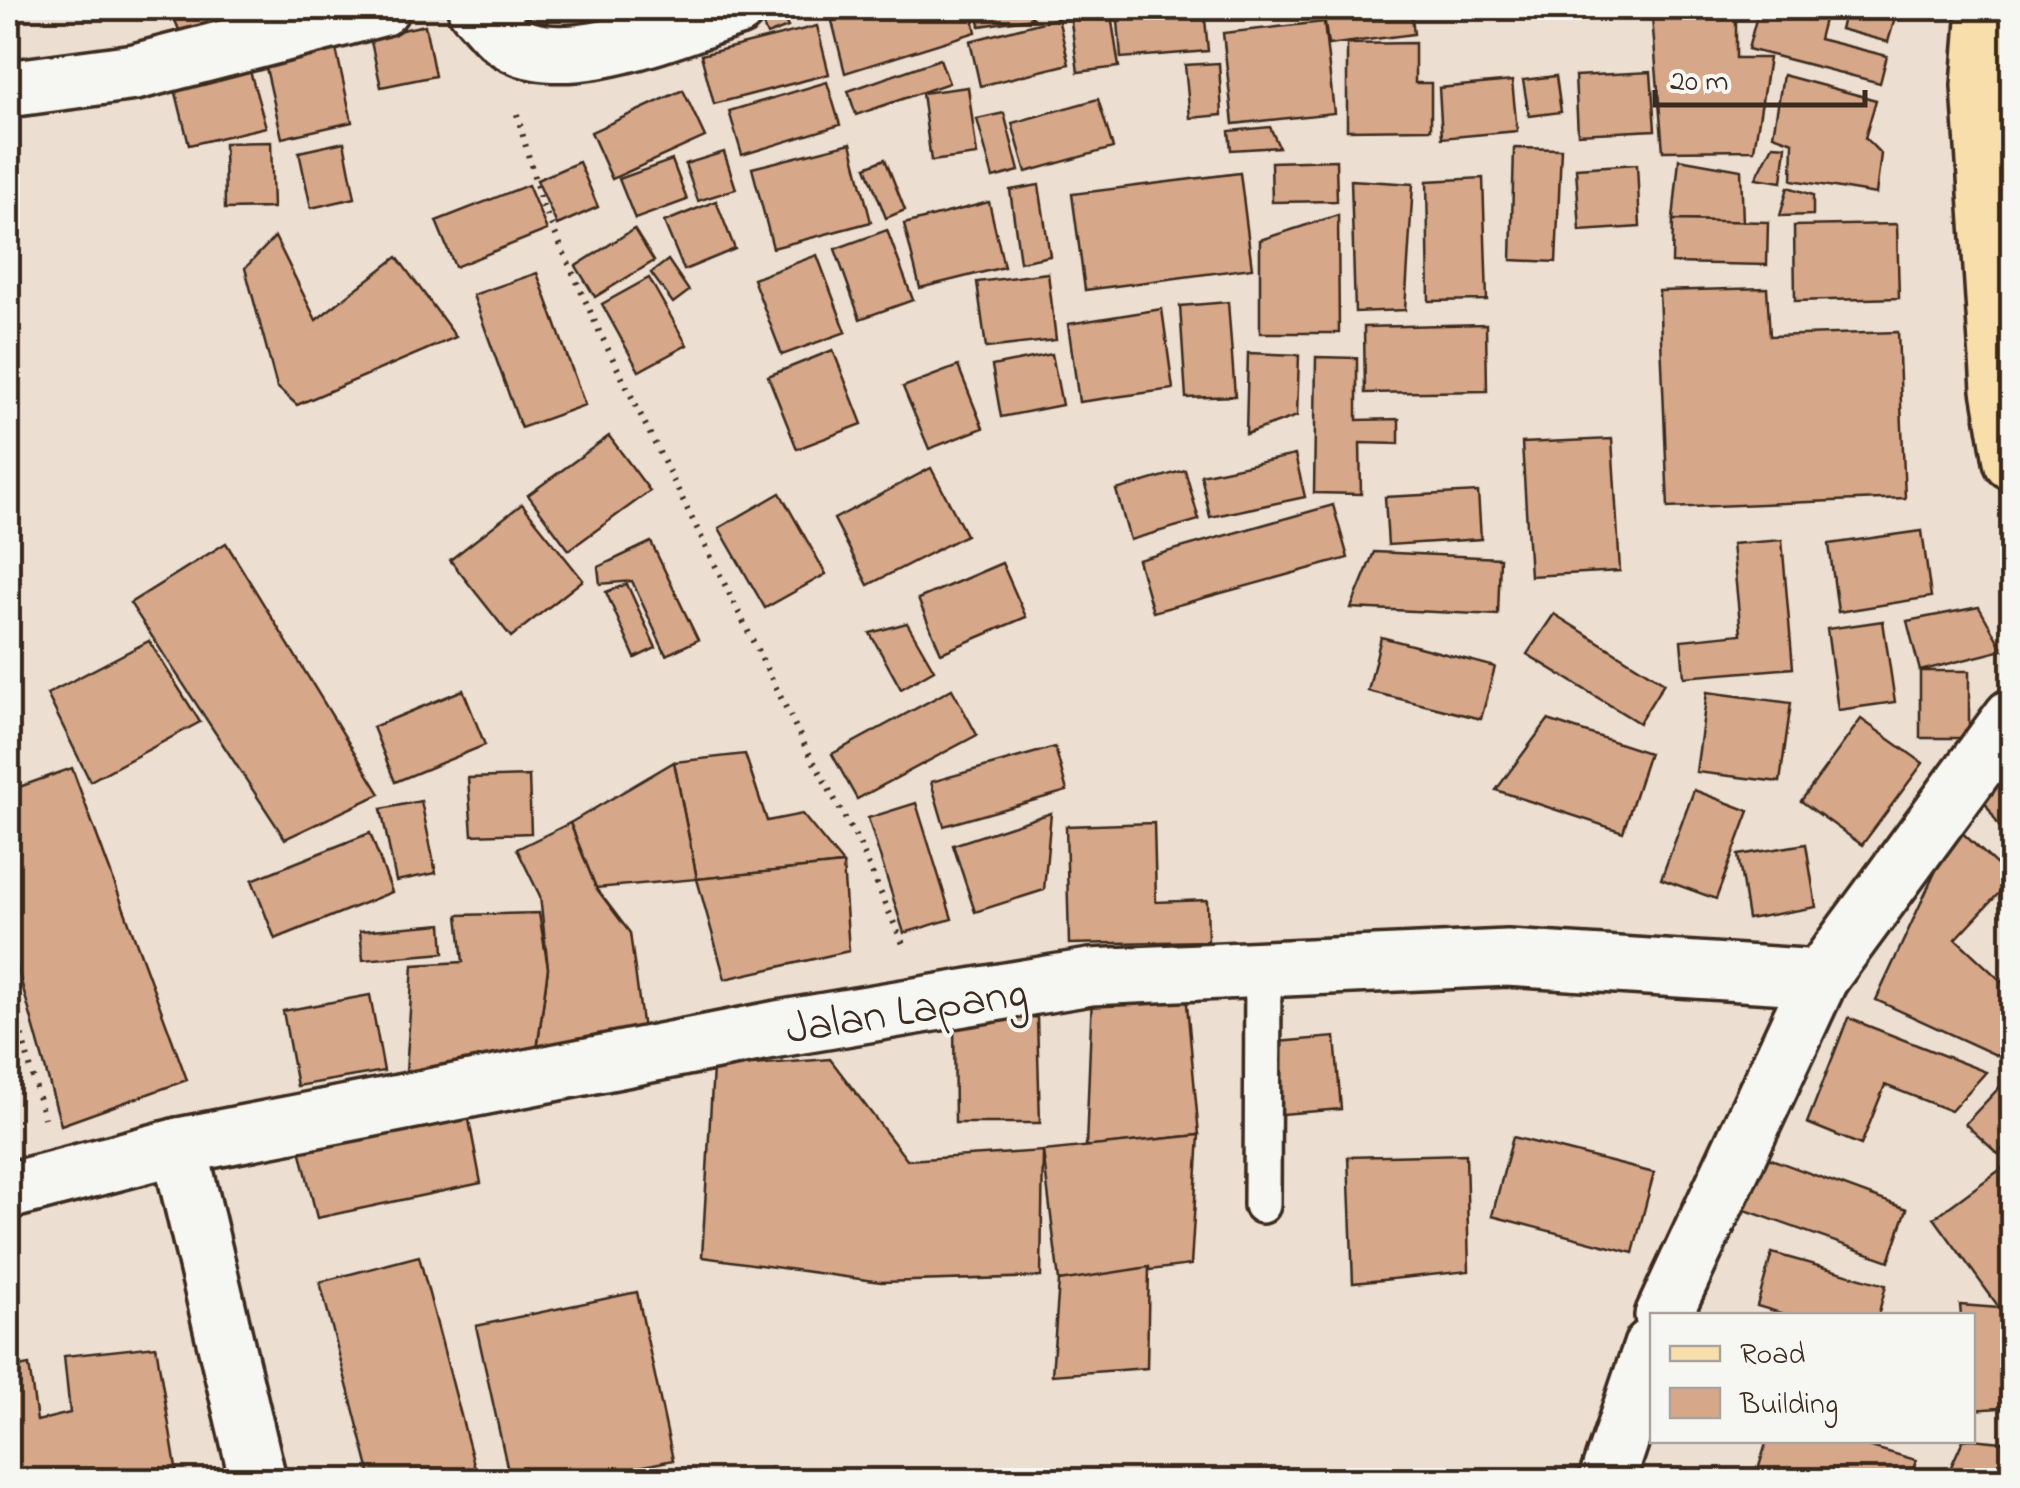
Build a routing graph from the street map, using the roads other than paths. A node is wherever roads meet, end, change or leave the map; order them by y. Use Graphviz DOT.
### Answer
graph roads {
  1 [pos="381,8"];
  2 [pos="737,8"];
  3 [pos="1986,8"];
  4 [pos="490,23"];
  5 [pos="8,89"];
  6 [pos="2012,460"];
  7 [pos="2012,717"];
  8 [pos="1263,968"];
  9 [pos="1820,978"];
  10 [pos="179,1146"];
  11 [pos="8,1192"];
  12 [pos="1262,1206"];
  13 [pos="1664,1313"];
  14 [pos="1650,1352"];
  15 [pos="258,1480"];
  16 [pos="1607,1480"];
  1 -- 5 [label="street"];
  2 -- 4 [label="street"];
  3 -- 6 [label="main road"];
  7 -- 9 [label="street"];
  8 -- 9 [label="street, Jalan Lapang"];
  8 -- 10 [label="street, Jalan Lapang"];
  8 -- 12 [label="lane"];
  9 -- 13 [label="street"];
  10 -- 11 [label="street, Jalan Lapang"];
  10 -- 15 [label="street"];
  14 -- 16 [label="street"];
}
